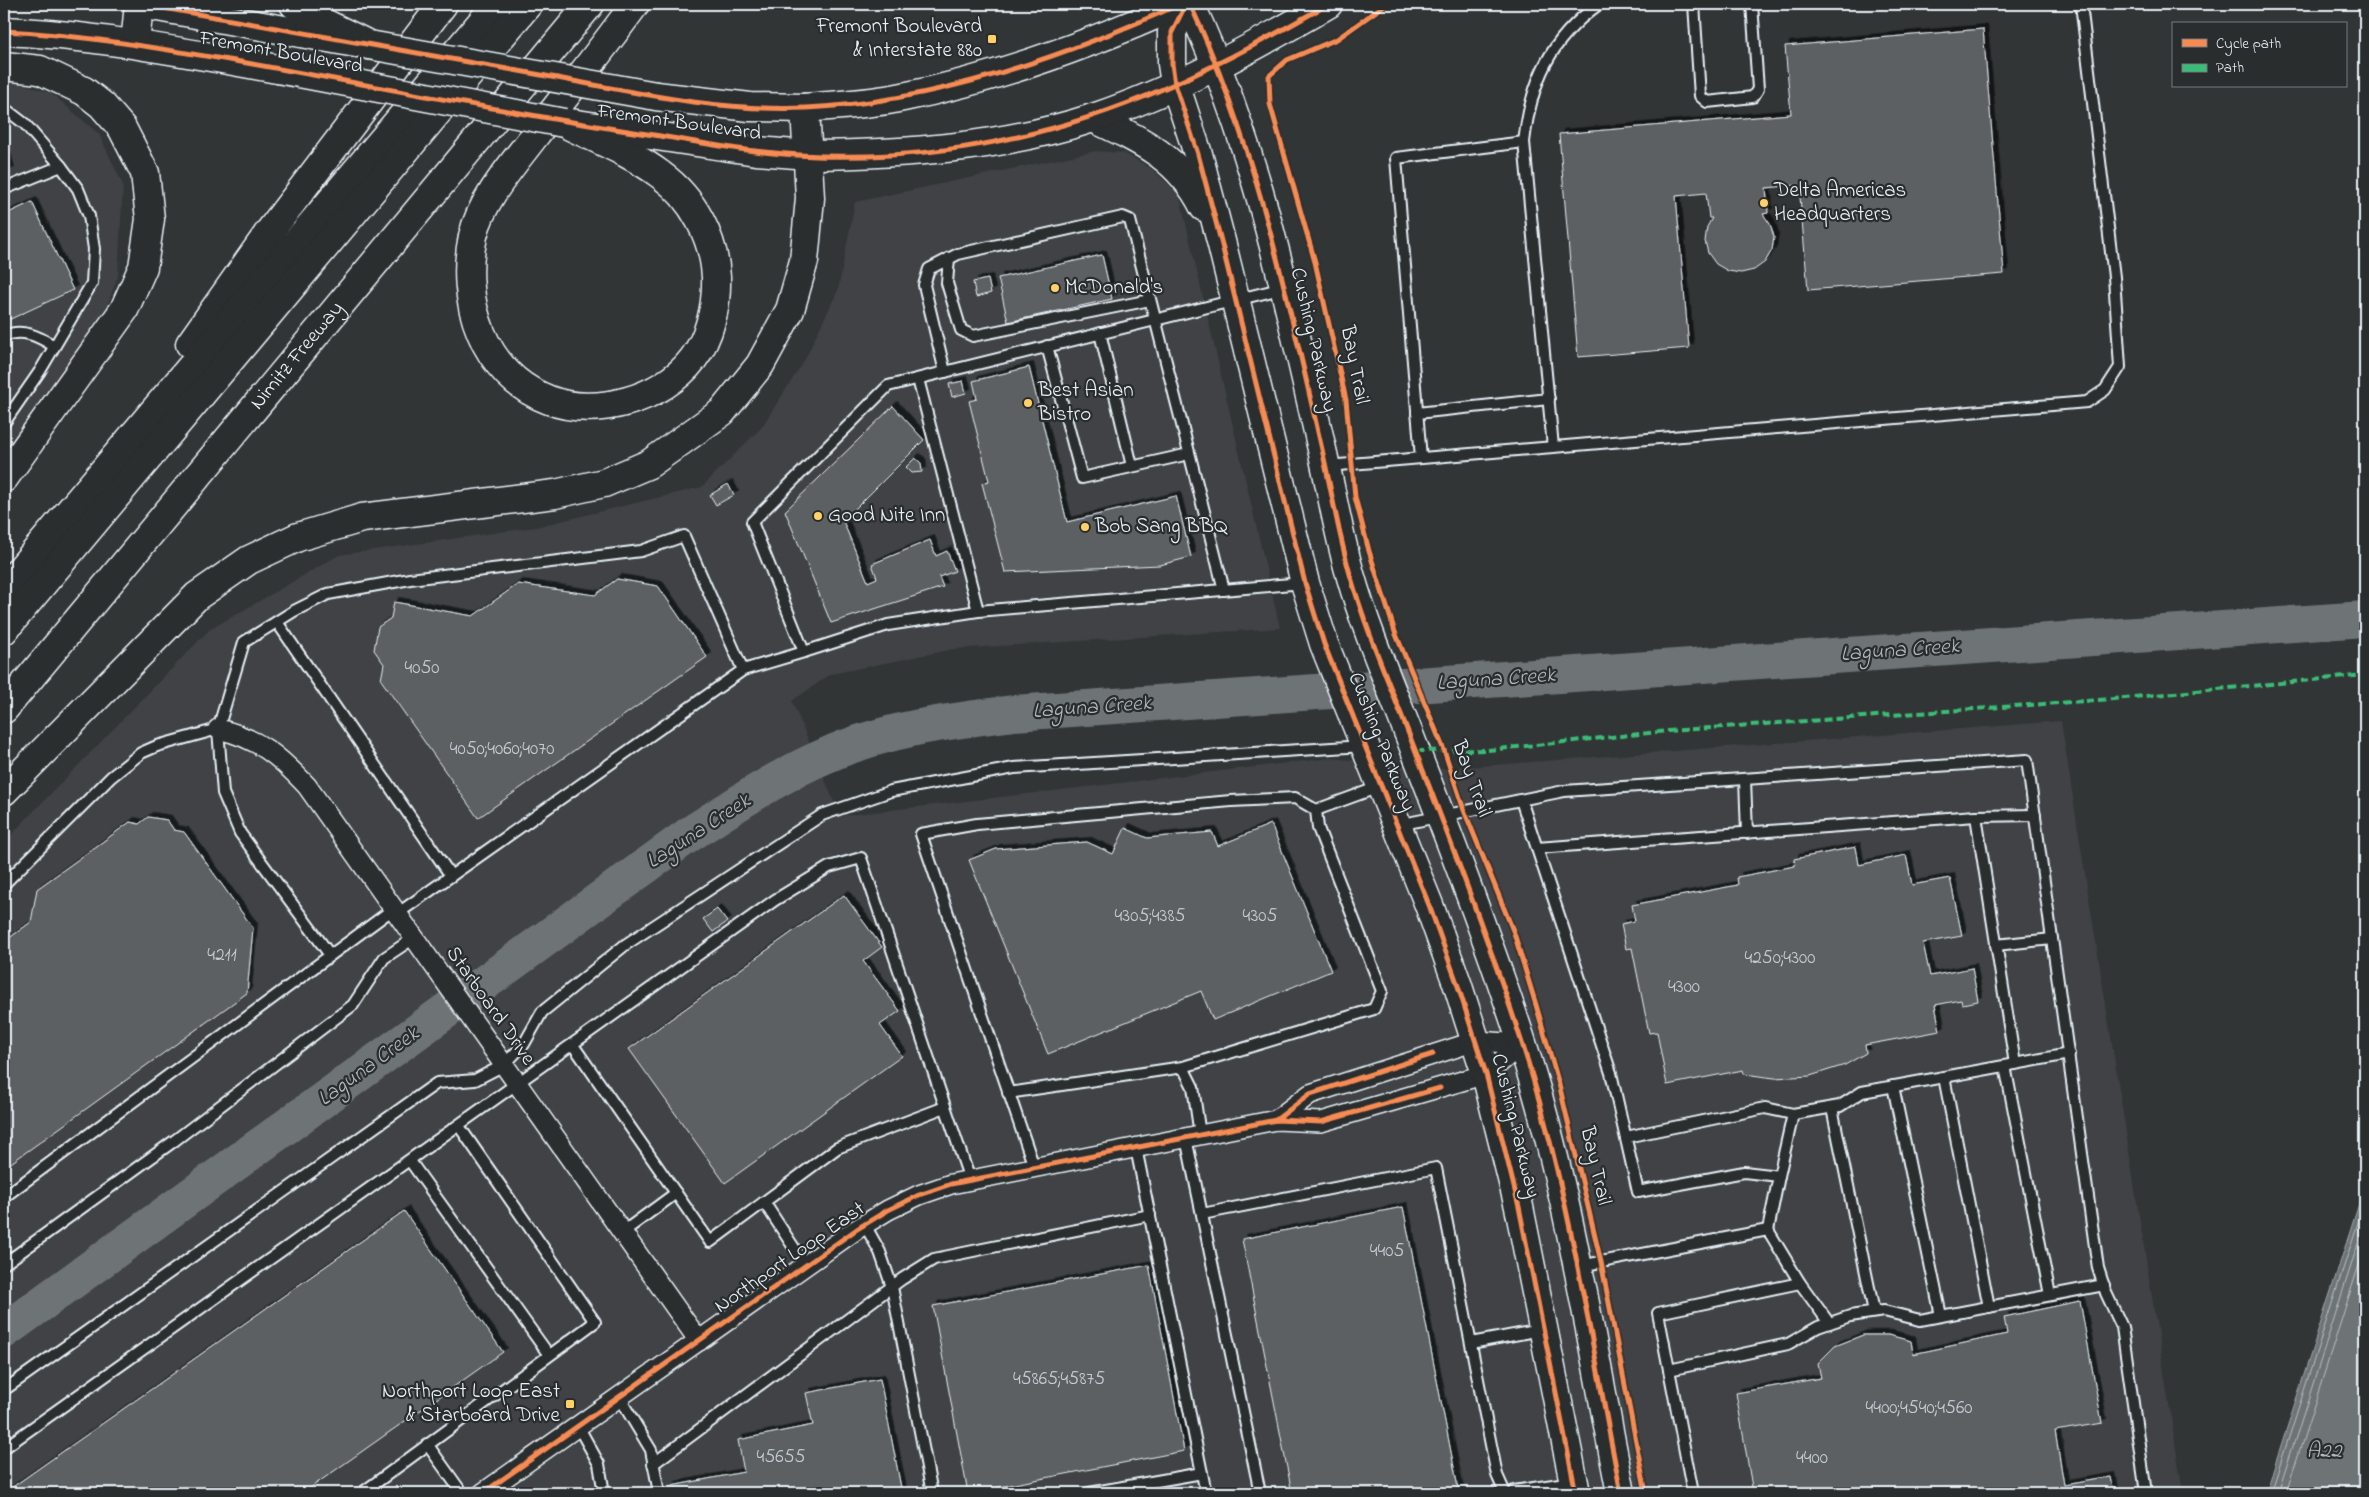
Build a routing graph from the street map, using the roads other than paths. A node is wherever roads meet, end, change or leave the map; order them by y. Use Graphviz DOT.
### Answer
graph roads {
  1 [pos="140,4"];
  2 [pos="443,4"];
  3 [pos="497,4"];
  4 [pos="528,4"];
  5 [pos="590,4"];
  6 [pos="635,4"];
  7 [pos="1180,4"];
  8 [pos="1186,4"];
  9 [pos="1190,4"];
  10 [pos="1328,4"];
  11 [pos="1599,4"];
  12 [pos="1694,4"];
  13 [pos="1752,4"];
  14 [pos="2081,4"];
  15 [pos="299,17"];
  16 [pos="4,31"];
  17 [pos="135,44"];
  18 [pos="1216,65"];
  19 [pos="4,66"];
  20 [pos="1175,84"];
  21 [pos="4,108"];
  22 [pos="805,108"];
  23 [pos="1093,118"];
  24 [pos="564,122"];
  25 [pos="1524,142"];
  26 [pos="809,155"];
  27 [pos="61,166"];
  28 [pos="4,189"];
  29 [pos="1222,245"];
  30 [pos="950,258"];
  31 [pos="1285,288"];
  32 [pos="1236,299"];
  33 [pos="1150,300"];
  34 [pos="1155,319"];
  35 [pos="1100,333"];
  36 [pos="4,336"];
  37 [pos="54,346"];
  38 [pos="1047,346"];
  39 [pos="945,372"];
  40 [pos="918,378"];
  41 [pos="1549,399"];
  42 [pos="156,408"];
  43 [pos="1417,413"];
  44 [pos="4,423"];
  45 [pos="1553,447"];
  46 [pos="1189,454"];
  47 [pos="1421,458"];
  48 [pos="1132,466"];
  49 [pos="1326,466"];
  50 [pos="4,478"];
  51 [pos="1304,583"];
  52 [pos="4,589"];
  53 [pos="1224,590"];
  54 [pos="978,611"];
  55 [pos="277,622"];
  56 [pos="4,630"];
  57 [pos="804,652"];
  58 [pos="743,670"];
  59 [pos="4,709"];
  60 [pos="218,729"];
  61 [pos="1362,740"];
  62 [pos="1745,779"];
  63 [pos="1381,786"];
  64 [pos="4,791"];
  65 [pos="1521,800"];
  66 [pos="1316,810"];
  67 [pos="1440,815"];
  68 [pos="2035,815"];
  69 [pos="1976,816"];
  70 [pos="1397,825"];
  71 [pos="1747,833"];
  72 [pos="1538,848"];
  73 [pos="451,876"];
  74 [pos="4,884"];
  75 [pos="395,912"];
  76 [pos="2052,939"];
  77 [pos="416,941"];
  78 [pos="1996,946"];
  79 [pos="330,955"];
  80 [pos="1476,1041"];
  81 [pos="1522,1044"];
  82 [pos="573,1045"];
  83 [pos="2069,1054"];
  84 [pos="501,1060"];
  85 [pos="2010,1065"];
  86 [pos="1182,1067"];
  87 [pos="1486,1074"];
  88 [pos="1944,1077"];
  89 [pos="518,1084"];
  90 [pos="1893,1086"];
  91 [pos="1008,1093"];
  92 [pos="945,1107"];
  93 [pos="1832,1108"];
  94 [pos="1794,1114"];
  95 [pos="1276,1120"];
  96 [pos="459,1126"];
  97 [pos="1194,1137"];
  98 [pos="1626,1137"];
  99 [pos="1136,1148"];
  100 [pos="410,1161"];
  101 [pos="1034,1168"];
  102 [pos="1779,1176"];
  103 [pos="970,1180"];
  104 [pos="676,1193"];
  105 [pos="4,1197"];
  106 [pos="764,1202"];
  107 [pos="1202,1214"];
  108 [pos="1150,1215"];
  109 [pos="864,1224"];
  110 [pos="1768,1230"];
  111 [pos="623,1232"];
  112 [pos="4,1264"];
  113 [pos="806,1266"];
  114 [pos="1576,1267"];
  115 [pos="1800,1283"];
  116 [pos="2104,1285"];
  117 [pos="892,1287"];
  118 [pos="2050,1295"];
  119 [pos="1989,1307"];
  120 [pos="1874,1312"];
  121 [pos="1941,1316"];
  122 [pos="1829,1323"];
  123 [pos="1544,1330"];
  124 [pos="700,1341"];
  125 [pos="1471,1343"];
  126 [pos="549,1356"];
  127 [pos="1669,1370"];
  128 [pos="4,1390"];
  129 [pos="619,1397"];
  130 [pos="578,1426"];
  131 [pos="427,1444"];
  132 [pos="4,1448"];
  133 [pos="653,1464"];
  134 [pos="1202,1472"];
  135 [pos="1574,1488"];
  136 [pos="362,1493"];
  137 [pos="462,1493"];
  138 [pos="483,1493"];
  139 [pos="604,1493"];
  140 [pos="658,1493"];
  141 [pos="932,1493"];
  142 [pos="1090,1493"];
  143 [pos="1206,1493"];
  144 [pos="1260,1493"];
  145 [pos="1505,1493"];
  146 [pos="1512,1493"];
  147 [pos="1621,1493"];
  148 [pos="1693,1493"];
  149 [pos="2146,1493"];
  1 -- 15 [label="main road, Fremont Boulevard"];
  1 -- 17 [label="main road"];
  2 -- 42 [label="main road"];
  3 -- 42 [label="main road"];
  4 -- 56 [label="main road"];
  5 -- 59 [label="main road, Nimitz Freeway"];
  6 -- 24 [label="main road"];
  7 -- 22 [label="main road, Fremont Boulevard"];
  8 -- 20 [label="main road, Cushing Parkway"];
  9 -- 18 [label="main road, Cushing Parkway"];
  10 -- 18 [label="main road, Fremont Boulevard"];
  11 -- 25 [label="lane"];
  12 -- 13 [label="lane"];
  14 -- 45 [label="lane"];
  15 -- 22 [label="main road, Fremont Boulevard, bridge"];
  16 -- 17 [label="main road, Fremont Boulevard"];
  17 -- 24 [label="main road, Fremont Boulevard, bridge"];
  18 -- 20 [label="main road, Fremont Boulevard"];
  18 -- 31 [label="main road, Cushing Parkway"];
  19 -- 50 [label="main road"];
  20 -- 23 [label="main road, Fremont Boulevard"];
  20 -- 29 [label="main road, Cushing Parkway"];
  21 -- 27 [label="lane"];
  22 -- 26 [label="main road"];
  23 -- 26 [label="main road, Fremont Boulevard"];
  23 -- 29 [label="main road"];
  24 -- 26 [label="main road, Fremont Boulevard"];
  25 -- 41 [label="lane"];
  25 -- 43 [label="lane"];
  26 -- 64 [label="main road"];
  27 -- 28 [label="lane"];
  27 -- 37 [label="lane"];
  29 -- 32 [label="main road, Cushing Parkway"];
  30 -- 33 [label="lane"];
  30 -- 33 [label="lane"];
  30 -- 39 [label="lane"];
  31 -- 32 [label="lane"];
  31 -- 49 [label="main road, Cushing Parkway"];
  32 -- 34 [label="lane"];
  32 -- 51 [label="main road, Cushing Parkway"];
  33 -- 34 [label="lane"];
  34 -- 35 [label="lane"];
  34 -- 46 [label="lane"];
  35 -- 38 [label="lane"];
  35 -- 48 [label="lane"];
  36 -- 37 [label="lane"];
  37 -- 44 [label="lane"];
  38 -- 39 [label="lane"];
  38 -- 48 [label="lane"];
  39 -- 40 [label="lane"];
  40 -- 54 [label="lane"];
  40 -- 57 [label="lane"];
  41 -- 43 [label="lane"];
  41 -- 45 [label="lane"];
  42 -- 52 [label="main road"];
  43 -- 47 [label="lane"];
  45 -- 47 [label="lane"];
  46 -- 48 [label="lane"];
  46 -- 53 [label="lane"];
  47 -- 49 [label="lane"];
  49 -- 67 [label="main road, Cushing Parkway"];
  51 -- 53 [label="lane"];
  51 -- 61 [label="main road, Cushing Parkway"];
  53 -- 54 [label="lane"];
  54 -- 57 [label="lane"];
  55 -- 58 [label="lane"];
  55 -- 60 [label="lane"];
  55 -- 73 [label="lane"];
  57 -- 58 [label="lane"];
  58 -- 73 [label="lane"];
  60 -- 74 [label="lane"];
  60 -- 75 [label="street, Starboard Drive"];
  60 -- 79 [label="lane"];
  61 -- 63 [label="main road, Cushing Parkway"];
  61 -- 84 [label="lane"];
  62 -- 65 [label="lane"];
  62 -- 68 [label="lane"];
  62 -- 71 [label="lane"];
  63 -- 66 [label="lane"];
  63 -- 70 [label="main road, Cushing Parkway"];
  65 -- 67 [label="lane"];
  65 -- 72 [label="lane"];
  66 -- 86 [label="lane"];
  66 -- 91 [label="lane"];
  67 -- 70 [label="lane"];
  67 -- 81 [label="main road, Cushing Parkway"];
  68 -- 69 [label="lane"];
  68 -- 76 [label="lane"];
  69 -- 71 [label="lane"];
  69 -- 78 [label="lane"];
  70 -- 80 [label="main road, Cushing Parkway"];
  71 -- 72 [label="lane"];
  72 -- 98 [label="lane"];
  73 -- 75 [label="lane"];
  75 -- 77 [label="street, Starboard Drive"];
  75 -- 79 [label="lane"];
  76 -- 78 [label="lane"];
  76 -- 83 [label="lane"];
  77 -- 84 [label="street, Starboard Drive"];
  77 -- 112 [label="lane"];
  78 -- 85 [label="lane"];
  79 -- 105 [label="lane"];
  80 -- 81 [label="street, Northport Loop East"];
  80 -- 87 [label="main road, Cushing Parkway"];
  80 -- 95 [label="street, Northport Loop East"];
  81 -- 87 [label="street, Northport Loop East"];
  81 -- 114 [label="main road, Cushing Parkway"];
  82 -- 89 [label="lane"];
  82 -- 92 [label="lane"];
  82 -- 104 [label="lane"];
  83 -- 85 [label="lane"];
  83 -- 116 [label="lane"];
  84 -- 89 [label="street, Starboard Drive"];
  84 -- 128 [label="lane"];
  85 -- 88 [label="lane"];
  85 -- 118 [label="lane"];
  86 -- 91 [label="lane"];
  86 -- 97 [label="lane"];
  87 -- 95 [label="street, Northport Loop East"];
  87 -- 123 [label="main road, Cushing Parkway"];
  88 -- 90 [label="lane"];
  88 -- 119 [label="lane"];
  89 -- 96 [label="lane"];
  89 -- 111 [label="street, Starboard Drive"];
  90 -- 93 [label="lane"];
  90 -- 121 [label="lane"];
  91 -- 101 [label="lane"];
  92 -- 103 [label="lane"];
  92 -- 106 [label="lane"];
  93 -- 94 [label="lane"];
  93 -- 120 [label="lane"];
  94 -- 98 [label="lane"];
  94 -- 102 [label="lane"];
  95 -- 97 [label="street, Northport Loop East"];
  96 -- 100 [label="lane"];
  96 -- 126 [label="lane"];
  97 -- 99 [label="street, Northport Loop East"];
  97 -- 107 [label="lane"];
  98 -- 102 [label="lane"];
  99 -- 101 [label="street, Northport Loop East"];
  99 -- 108 [label="lane"];
  100 -- 126 [label="lane"];
  100 -- 132 [label="lane"];
  101 -- 103 [label="street, Northport Loop East"];
  102 -- 110 [label="lane"];
  103 -- 109 [label="street, Northport Loop East"];
  104 -- 106 [label="lane"];
  104 -- 111 [label="lane"];
  106 -- 113 [label="lane"];
  107 -- 125 [label="lane"];
  107 -- 144 [label="lane"];
  108 -- 117 [label="lane"];
  108 -- 134 [label="lane"];
  109 -- 113 [label="street, Northport Loop East"];
  109 -- 117 [label="lane"];
  110 -- 114 [label="lane"];
  110 -- 115 [label="lane"];
  111 -- 124 [label="street, Starboard Drive"];
  113 -- 124 [label="street, Northport Loop East"];
  114 -- 147 [label="main road, Cushing Parkway"];
  115 -- 122 [label="lane"];
  115 -- 127 [label="lane"];
  116 -- 118 [label="lane"];
  116 -- 149 [label="lane"];
  117 -- 133 [label="lane"];
  117 -- 141 [label="lane"];
  118 -- 119 [label="lane"];
  119 -- 121 [label="lane"];
  120 -- 121 [label="lane"];
  120 -- 122 [label="lane"];
  122 -- 127 [label="lane"];
  123 -- 125 [label="lane"];
  123 -- 135 [label="main road, Cushing Parkway"];
  124 -- 129 [label="street, Northport Loop East"];
  125 -- 145 [label="lane"];
  126 -- 131 [label="lane"];
  127 -- 148 [label="lane"];
  129 -- 130 [label="street, Northport Loop East"];
  129 -- 133 [label="lane"];
  130 -- 138 [label="street, Northport Loop East"];
  130 -- 139 [label="lane"];
  131 -- 136 [label="lane"];
  131 -- 137 [label="lane"];
  133 -- 140 [label="lane"];
  134 -- 142 [label="lane"];
  134 -- 143 [label="lane"];
  135 -- 146 [label="lane"];
}
